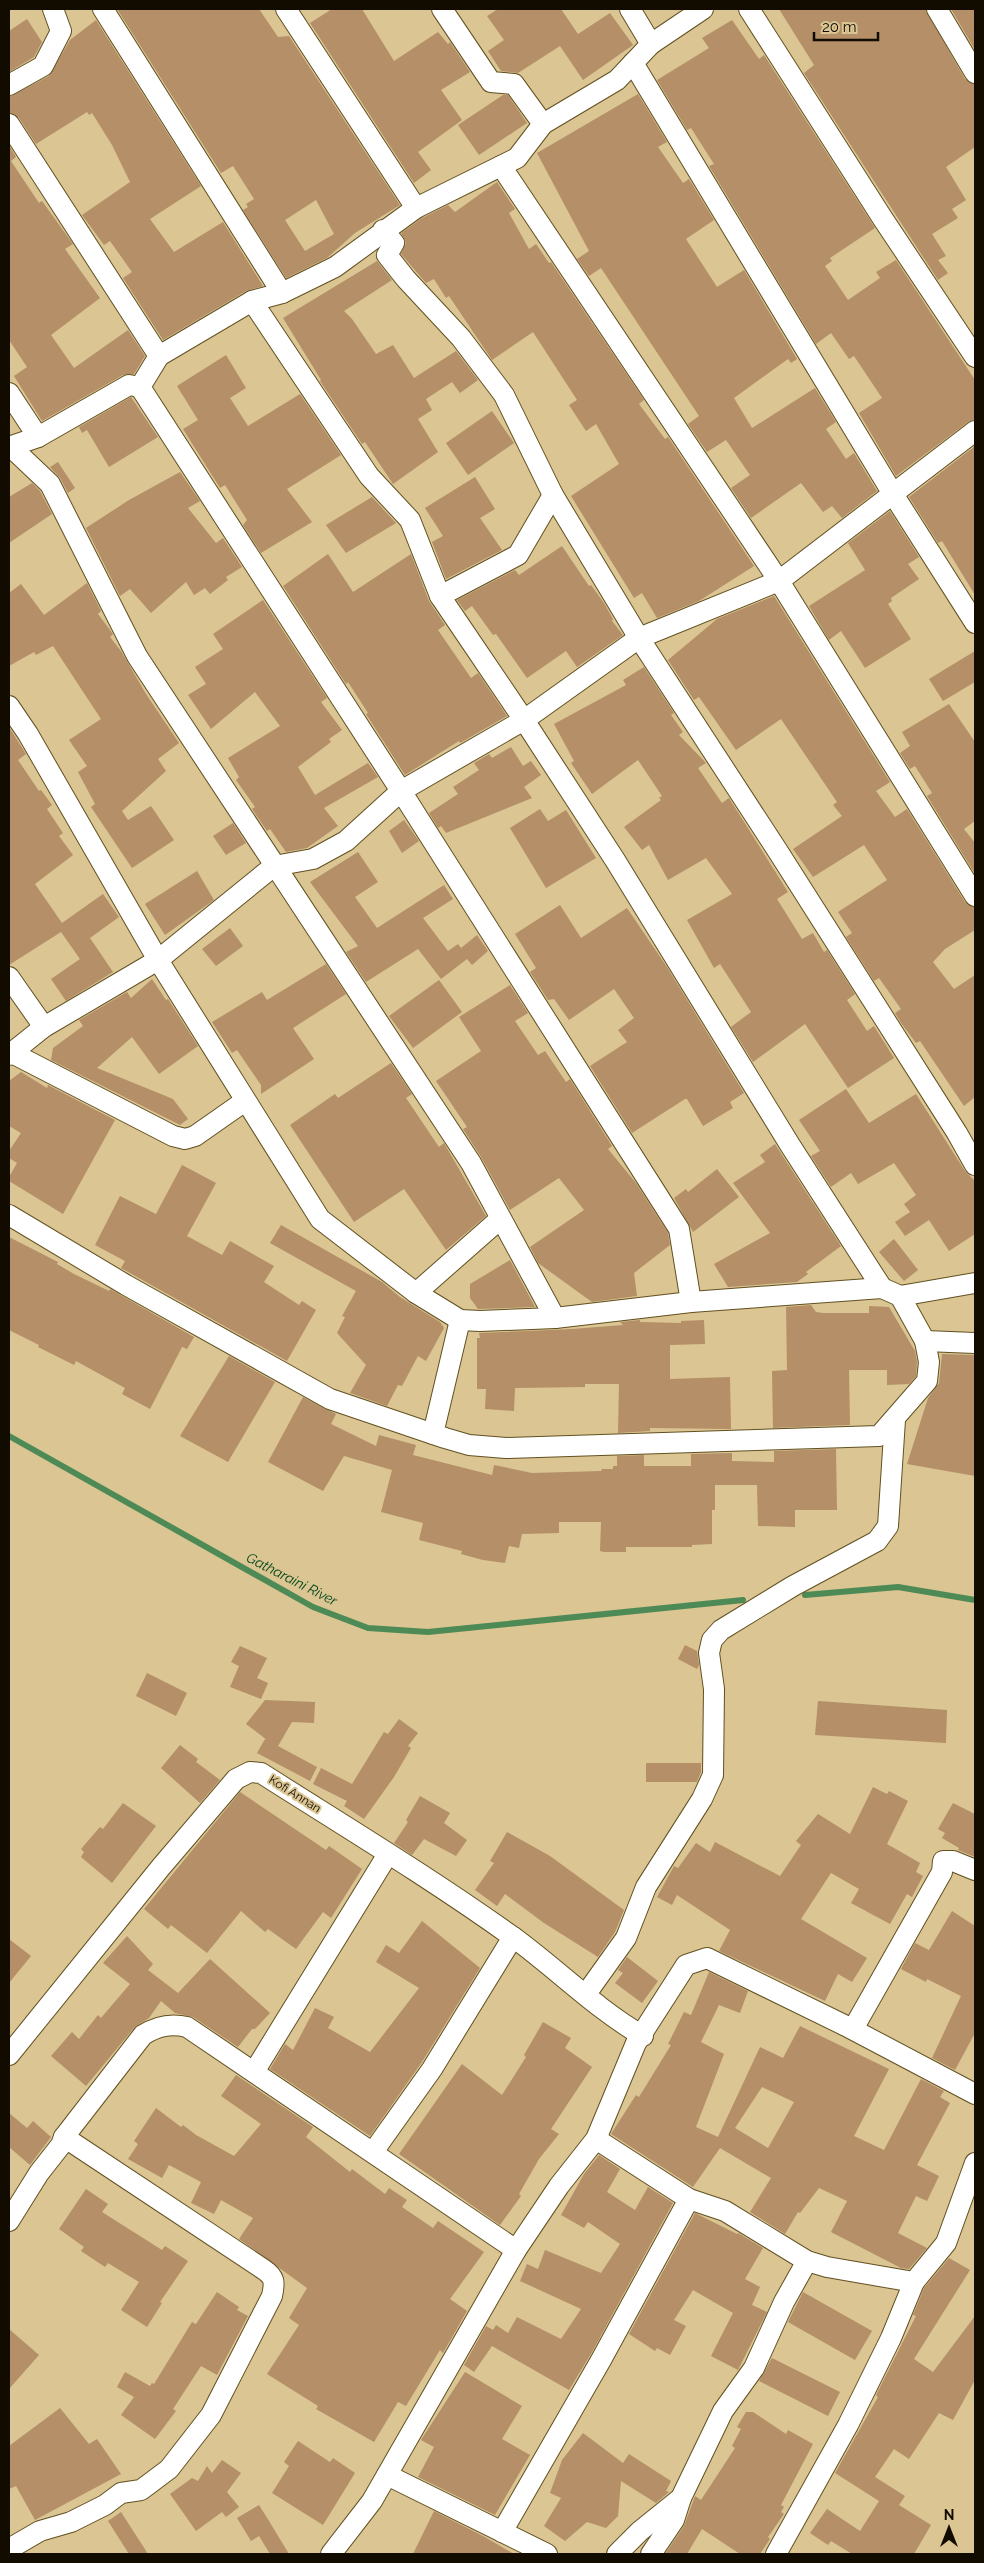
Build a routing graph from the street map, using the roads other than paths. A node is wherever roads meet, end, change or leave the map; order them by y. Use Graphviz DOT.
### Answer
graph roads {
  1 [pos="53,9"];
  2 [pos="103,9"];
  3 [pos="286,9"];
  4 [pos="442,9"];
  5 [pos="630,9"];
  6 [pos="703,9"];
  7 [pos="749,9"];
  8 [pos="937,9"];
  9 [pos="651,44"];
  10 [pos="633,63"];
  11 [pos="975,73"];
  12 [pos="9,85"];
  13 [pos="9,124"];
  14 [pos="543,124"];
  15 [pos="501,166"];
  16 [pos="416,208"];
  17 [pos="383,230"];
  18 [pos="282,293"];
  19 [pos="252,301"];
  20 [pos="159,356"];
  21 [pos="975,357"];
  22 [pos="140,388"];
  23 [pos="9,393"];
  24 [pos="975,431"];
  25 [pos="38,437"];
  26 [pos="9,447"];
  27 [pos="893,494"];
  28 [pos="553,495"];
  29 [pos="779,581"];
  30 [pos="440,596"];
  31 [pos="975,623"];
  32 [pos="639,638"];
  33 [pos="9,706"];
  34 [pos="524,720"];
  35 [pos="401,791"];
  36 [pos="274,866"];
  37 [pos="975,896"];
  38 [pos="158,960"];
  39 [pos="9,977"];
  40 [pos="44,1027"];
  41 [pos="10,1054"];
  42 [pos="245,1101"];
  43 [pos="975,1165"];
  44 [pos="9,1215"];
  45 [pos="500,1219"];
  46 [pos="975,1283"];
  47 [pos="882,1288"];
  48 [pos="416,1293"];
  49 [pos="900,1296"];
  50 [pos="691,1302"];
  51 [pos="555,1318"];
  52 [pos="460,1320"];
  53 [pos="925,1341"];
  54 [pos="975,1343"];
  55 [pos="895,1420"];
  56 [pos="433,1434"];
  57 [pos="388,1854"];
  58 [pos="975,1870"];
  59 [pos="513,1937"];
  60 [pos="586,1994"];
  61 [pos="853,2029"];
  62 [pos="643,2036"];
  63 [pos="9,2055"];
  64 [pos="254,2072"];
  65 [pos="975,2094"];
  66 [pos="64,2138"];
  67 [pos="596,2139"];
  68 [pos="373,2152"];
  69 [pos="975,2163"];
  70 [pos="689,2199"];
  71 [pos="9,2221"];
  72 [pos="516,2250"];
  73 [pos="807,2261"];
  74 [pos="914,2282"];
  75 [pos="387,2475"];
  76 [pos="681,2498"];
  77 [pos="502,2532"];
  78 [pos="9,2549"];
  79 [pos="331,2554"];
  80 [pos="547,2554"];
  81 [pos="617,2554"];
  82 [pos="651,2554"];
  83 [pos="776,2554"];
  1 -- 12 [label="street"];
  2 -- 18 [label="street"];
  3 -- 16 [label="street"];
  4 -- 14 [label="street"];
  5 -- 9 [label="street"];
  6 -- 9 [label="street"];
  7 -- 21 [label="street"];
  8 -- 11 [label="street"];
  9 -- 10 [label="street"];
  10 -- 14 [label="street"];
  10 -- 27 [label="street"];
  13 -- 20 [label="street"];
  14 -- 15 [label="street"];
  15 -- 16 [label="street"];
  15 -- 29 [label="street"];
  16 -- 17 [label="street"];
  17 -- 18 [label="street"];
  17 -- 28 [label="street"];
  18 -- 19 [label="street"];
  19 -- 20 [label="street"];
  19 -- 30 [label="street"];
  20 -- 22 [label="street"];
  22 -- 25 [label="street"];
  22 -- 35 [label="street"];
  23 -- 25 [label="street"];
  24 -- 27 [label="street"];
  25 -- 26 [label="street"];
  26 -- 36 [label="street"];
  27 -- 29 [label="street"];
  27 -- 31 [label="street"];
  28 -- 30 [label="street"];
  28 -- 32 [label="street"];
  29 -- 32 [label="street"];
  29 -- 37 [label="street"];
  30 -- 34 [label="street"];
  32 -- 34 [label="street"];
  32 -- 43 [label="street"];
  33 -- 38 [label="street"];
  34 -- 35 [label="street"];
  34 -- 47 [label="street"];
  35 -- 36 [label="street"];
  35 -- 50 [label="street"];
  36 -- 38 [label="street"];
  36 -- 45 [label="street"];
  38 -- 40 [label="street"];
  38 -- 42 [label="street"];
  39 -- 40 [label="street"];
  40 -- 41 [label="street"];
  41 -- 42 [label="street"];
  42 -- 48 [label="street"];
  44 -- 56 [label="street"];
  45 -- 48 [label="street"];
  45 -- 51 [label="street"];
  46 -- 49 [label="street"];
  47 -- 49 [label="street"];
  47 -- 50 [label="street"];
  48 -- 52 [label="street"];
  49 -- 53 [label="street"];
  50 -- 51 [label="street"];
  51 -- 52 [label="street"];
  52 -- 56 [label="street"];
  53 -- 54 [label="street"];
  53 -- 55 [label="street"];
  55 -- 56 [label="street"];
  55 -- 60 [label="street"];
  57 -- 59 [label="street, Kofi Annan"];
  57 -- 63 [label="street, Kofi Annan"];
  57 -- 64 [label="street"];
  58 -- 61 [label="street"];
  59 -- 60 [label="street, Kofi Annan"];
  59 -- 68 [label="street"];
  60 -- 62 [label="street, Kofi Annan"];
  61 -- 62 [label="street"];
  61 -- 65 [label="street"];
  62 -- 67 [label="street"];
  64 -- 66 [label="street"];
  64 -- 68 [label="street"];
  66 -- 71 [label="street"];
  66 -- 78 [label="street"];
  67 -- 70 [label="street"];
  67 -- 72 [label="street"];
  68 -- 72 [label="street"];
  69 -- 74 [label="street"];
  70 -- 73 [label="street"];
  70 -- 77 [label="street"];
  72 -- 75 [label="street"];
  73 -- 74 [label="street"];
  73 -- 76 [label="street"];
  74 -- 83 [label="street"];
  75 -- 77 [label="street"];
  75 -- 79 [label="street"];
  76 -- 81 [label="street"];
  76 -- 82 [label="street"];
  77 -- 80 [label="street"];
}
